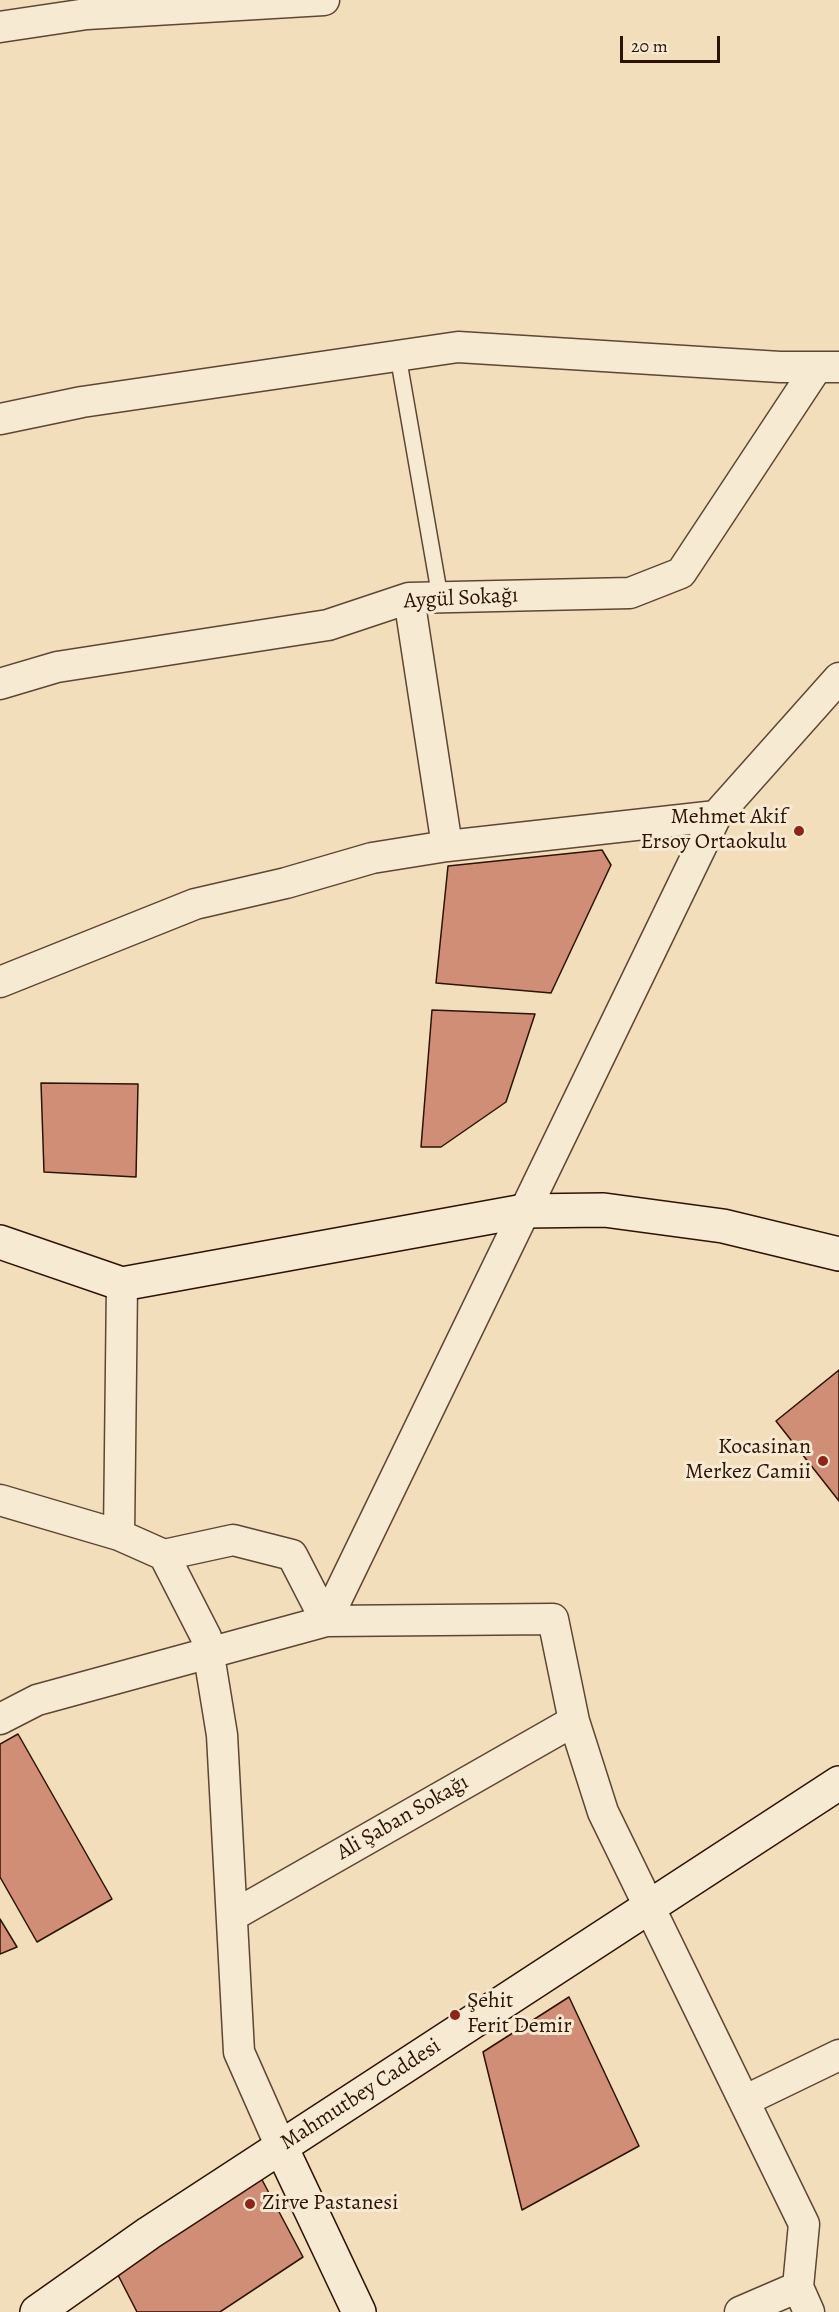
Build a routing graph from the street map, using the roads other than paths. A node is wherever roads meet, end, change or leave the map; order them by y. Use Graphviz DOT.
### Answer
graph roads {
  1 [pos="324,0"];
  2 [pos="86,7"];
  3 [pos="0,27"];
  4 [pos="398,356"];
  5 [pos="828,367"];
  6 [pos="0,419"];
  7 [pos="440,597"];
  8 [pos="409,598"];
  9 [pos="839,678"];
  10 [pos="0,684"];
  11 [pos="716,816"];
  12 [pos="447,846"];
  13 [pos="0,982"];
  14 [pos="524,1211"];
  15 [pos="0,1242"];
  16 [pos="839,1254"];
  17 [pos="123,1284"];
  18 [pos="0,1500"];
  19 [pos="119,1535"];
  20 [pos="164,1555"];
  21 [pos="326,1621"];
  22 [pos="208,1652"];
  23 [pos="0,1719"];
  24 [pos="574,1721"];
  25 [pos="839,1783"];
  26 [pos="649,1907"];
  27 [pos="232,1916"];
  28 [pos="839,2055"];
  29 [pos="744,2101"];
  30 [pos="281,2147"];
  31 [pos="804,2299"];
  32 [pos="37,2312"];
  33 [pos="359,2312"];
  34 [pos="740,2312"];
  1 -- 2 [label="street"];
  2 -- 3 [label="street"];
  4 -- 5 [label="street"];
  4 -- 6 [label="street"];
  4 -- 7 [label="lane"];
  5 -- 7 [label="street, Aygül Sokağı"];
  7 -- 8 [label="street, Aygül Sokağı"];
  8 -- 10 [label="street, Aygül Sokağı"];
  8 -- 12 [label="street"];
  9 -- 11 [label="street"];
  11 -- 12 [label="street"];
  11 -- 14 [label="street"];
  12 -- 13 [label="street"];
  14 -- 16 [label="street"];
  14 -- 17 [label="street"];
  14 -- 21 [label="street"];
  15 -- 17 [label="street"];
  17 -- 19 [label="street"];
  18 -- 19 [label="street"];
  19 -- 20 [label="street"];
  20 -- 21 [label="street"];
  20 -- 22 [label="street"];
  21 -- 22 [label="street"];
  21 -- 24 [label="street"];
  22 -- 23 [label="street"];
  22 -- 27 [label="street"];
  24 -- 26 [label="street"];
  24 -- 27 [label="street, Ali Şaban Sokağı"];
  25 -- 26 [label="street, Mahmutbey Caddesi"];
  26 -- 29 [label="street"];
  26 -- 30 [label="street, Mahmutbey Caddesi"];
  27 -- 30 [label="street"];
  28 -- 29 [label="street"];
  29 -- 31 [label="street"];
  30 -- 32 [label="street, Mahmutbey Caddesi"];
  30 -- 33 [label="street"];
  31 -- 34 [label="street"];
}
